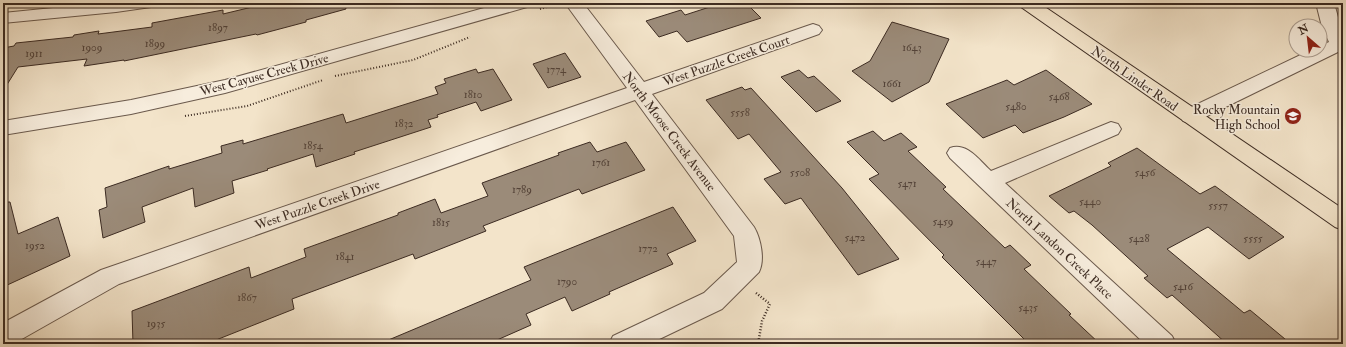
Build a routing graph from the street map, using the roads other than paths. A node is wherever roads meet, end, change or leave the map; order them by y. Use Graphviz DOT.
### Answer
graph roads {
  1 [pos="145,3"];
  2 [pos="521,3"];
  3 [pos="574,3"];
  4 [pos="1027,3"];
  5 [pos="1325,3"];
  6 [pos="3,18"];
  7 [pos="813,30"];
  8 [pos="1341,45"];
  9 [pos="640,90"];
  10 [pos="1190,116"];
  11 [pos="3,128"];
  12 [pos="1111,129"];
  13 [pos="958,153"];
  14 [pos="988,181"];
  15 [pos="1343,221"];
  16 [pos="3,336"];
  17 [pos="622,344"];
  18 [pos="1163,344"];
  1 -- 6 [label="street"];
  2 -- 11 [label="street, West Cayuse Creek Drive"];
  3 -- 9 [label="street, North Moose Creek Avenue"];
  4 -- 10 [label="main road, North Linder Road"];
  5 -- 8 [label="street"];
  7 -- 9 [label="street, West Puzzle Creek Court"];
  8 -- 10 [label="street"];
  9 -- 16 [label="street, West Puzzle Creek Drive"];
  9 -- 17 [label="street, North Moose Creek Avenue"];
  10 -- 15 [label="main road, North Linder Road"];
  12 -- 14 [label="street"];
  13 -- 14 [label="street, North Landon Creek Place"];
  14 -- 18 [label="street, North Landon Creek Place"];
}
